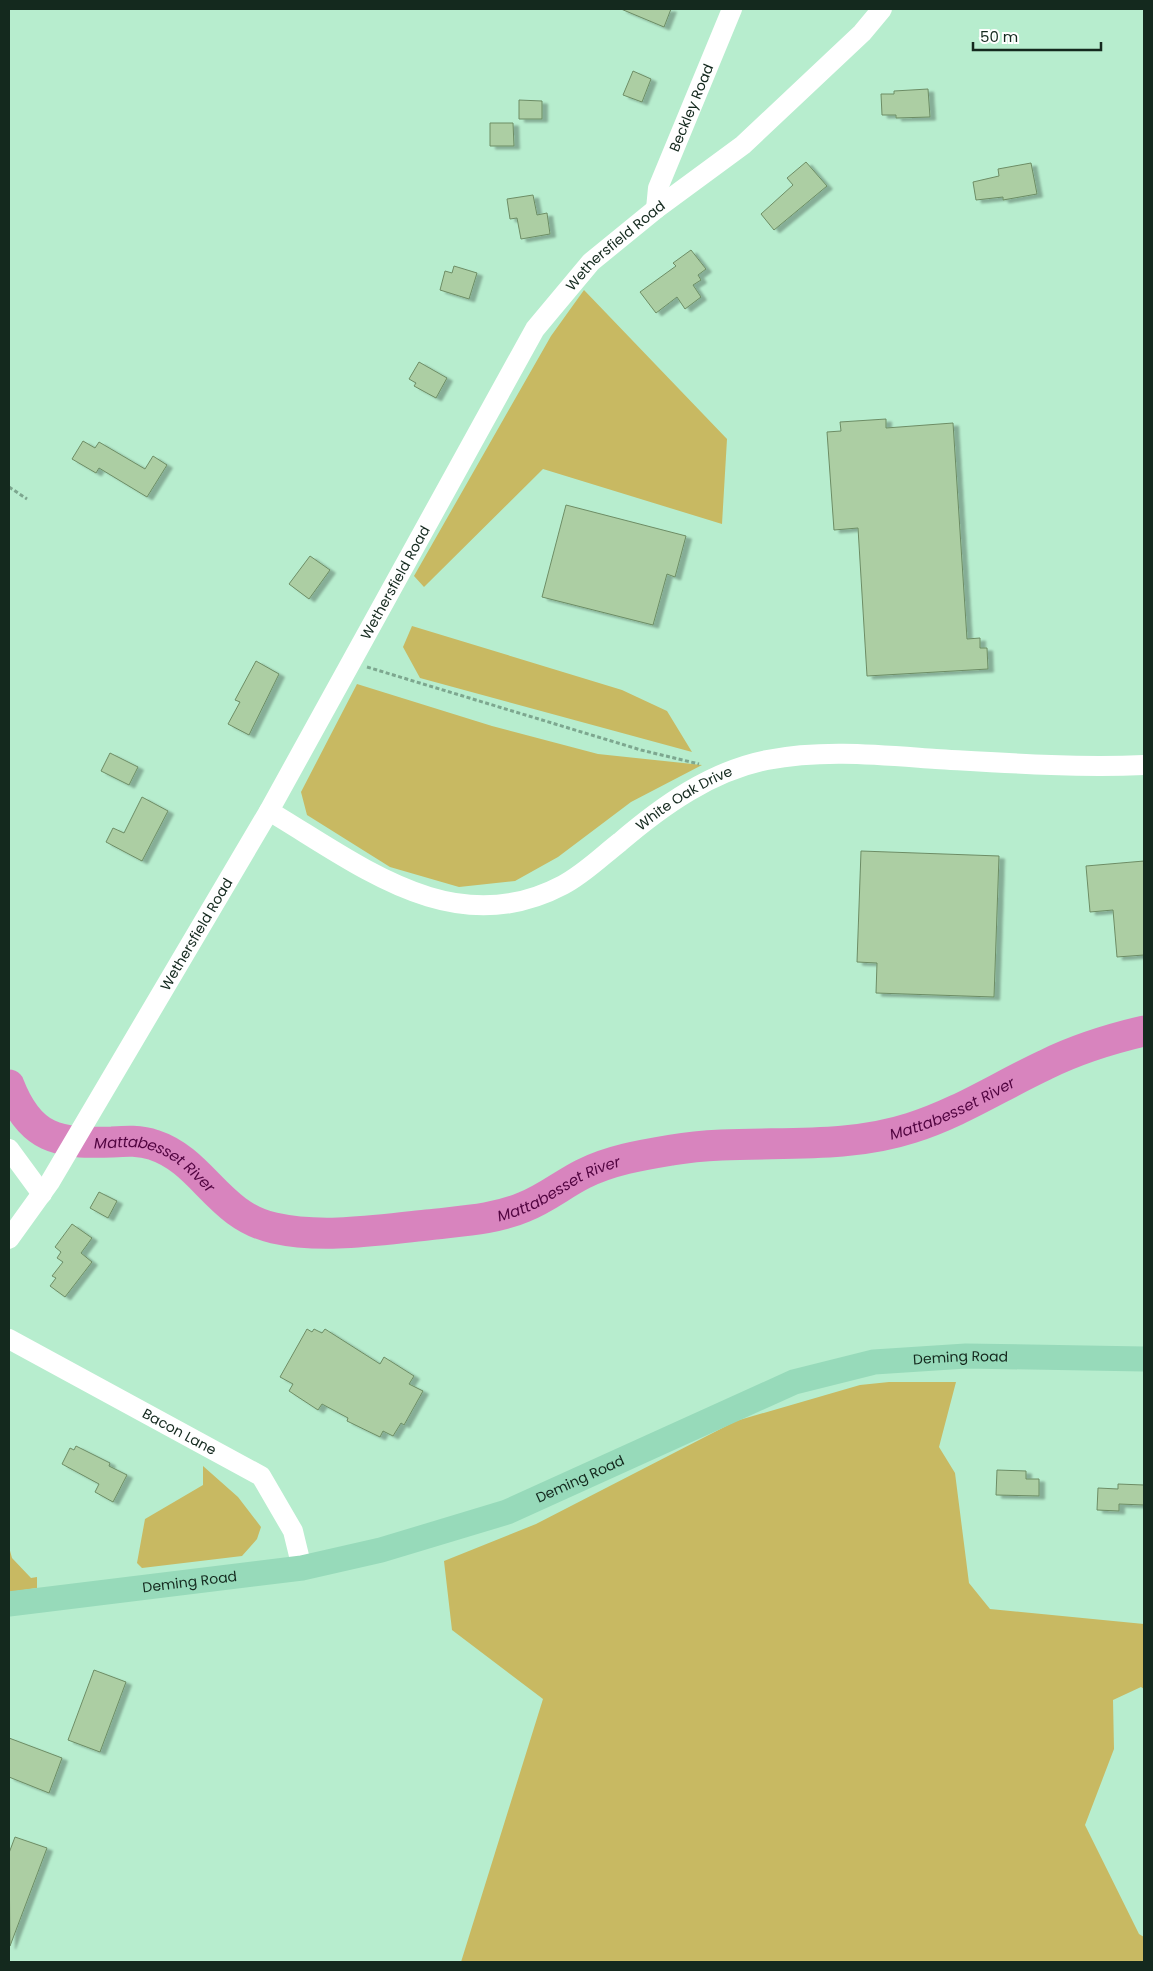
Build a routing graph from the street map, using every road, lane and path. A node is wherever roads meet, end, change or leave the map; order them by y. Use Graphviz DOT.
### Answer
graph roads {
  1 [pos="732,9"];
  2 [pos="882,9"];
  3 [pos="656,209"];
  4 [pos="9,486"];
  5 [pos="27,499"];
  6 [pos="352,662"];
  7 [pos="1144,764"];
  8 [pos="732,771"];
  9 [pos="269,811"];
  10 [pos="9,1149"];
  11 [pos="42,1194"];
  12 [pos="9,1239"];
  13 [pos="9,1340"];
  14 [pos="1144,1359"];
  15 [pos="302,1568"];
  16 [pos="9,1604"];
  1 -- 3 [label="street, Beckley Road"];
  2 -- 3 [label="street, Wethersfield Road"];
  3 -- 6 [label="street, Wethersfield Road"];
  4 -- 5 [label="path"];
  6 -- 8 [label="path"];
  6 -- 9 [label="street, Wethersfield Road"];
  7 -- 8 [label="street, White Oak Drive"];
  8 -- 9 [label="street, White Oak Drive"];
  9 -- 11 [label="street, Wethersfield Road"];
  10 -- 11 [label="street"];
  11 -- 12 [label="street, Wethersfield Road"];
  13 -- 15 [label="street, Bacon Lane"];
  14 -- 15 [label="main road, Deming Road"];
  15 -- 16 [label="main road, Deming Road"];
}
